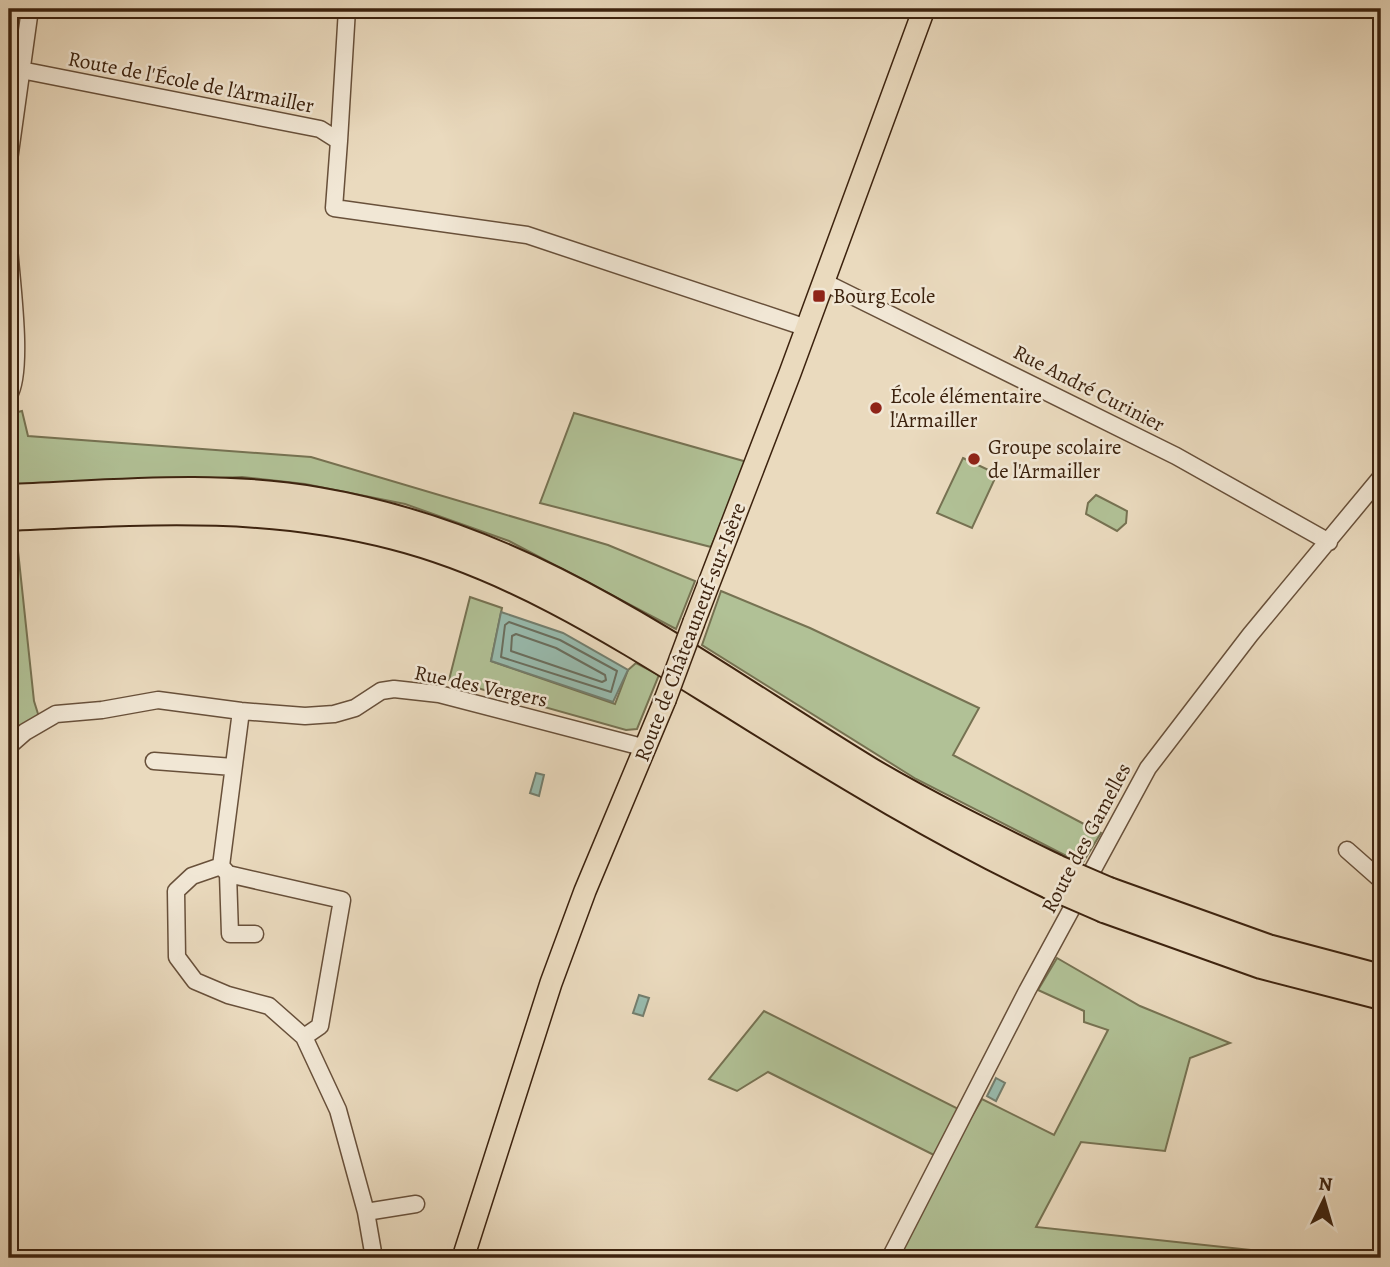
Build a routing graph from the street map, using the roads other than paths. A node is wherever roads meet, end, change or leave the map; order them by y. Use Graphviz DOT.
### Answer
graph roads {
  1 [pos="30,9"];
  2 [pos="347,9"];
  3 [pos="923,9"];
  4 [pos="21,70"];
  5 [pos="339,141"];
  6 [pos="9,160"];
  7 [pos="9,247"];
  8 [pos="824,282"];
  9 [pos="807,328"];
  10 [pos="9,395"];
  11 [pos="1381,477"];
  12 [pos="9,497"];
  13 [pos="9,518"];
  14 [pos="1329,542"];
  15 [pos="241,711"];
  16 [pos="9,746"];
  17 [pos="646,748"];
  18 [pos="154,761"];
  19 [pos="233,767"];
  20 [pos="1347,850"];
  21 [pos="225,870"];
  22 [pos="1055,878"];
  23 [pos="1381,880"];
  24 [pos="1106,900"];
  25 [pos="254,934"];
  26 [pos="1381,977"];
  27 [pos="1381,997"];
  28 [pos="304,1037"];
  29 [pos="416,1204"];
  30 [pos="366,1212"];
  31 [pos="374,1258"];
  32 [pos="463,1258"];
  33 [pos="890,1258"];
  1 -- 4 [label="street"];
  2 -- 5 [label="street"];
  3 -- 8 [label="main road, Route de Châteauneuf-sur-Isère"];
  4 -- 5 [label="street, Route de l'École de l'Armailler"];
  4 -- 6 [label="street"];
  5 -- 9 [label="street"];
  7 -- 10 [label="street"];
  8 -- 9 [label="main road, Route de Châteauneuf-sur-Isère"];
  8 -- 14 [label="street, Rue André Curinier"];
  9 -- 17 [label="main road, Route de Châteauneuf-sur-Isère, bridge"];
  11 -- 14 [label="street, Route des Gamelles"];
  12 -- 22 [label="highway"];
  13 -- 22 [label="highway"];
  14 -- 33 [label="street, Route des Gamelles"];
  15 -- 16 [label="street, Rue des Vergers"];
  15 -- 17 [label="street, Rue des Vergers"];
  15 -- 19 [label="street"];
  17 -- 32 [label="main road, Route de Châteauneuf-sur-Isère"];
  18 -- 19 [label="street"];
  19 -- 21 [label="street"];
  20 -- 23 [label="street"];
  21 -- 25 [label="street"];
  21 -- 28 [label="street"];
  21 -- 28 [label="street"];
  22 -- 24 [label="highway, bridge"];
  24 -- 26 [label="highway"];
  24 -- 27 [label="highway"];
  28 -- 30 [label="street"];
  29 -- 30 [label="street"];
  30 -- 31 [label="street"];
}
